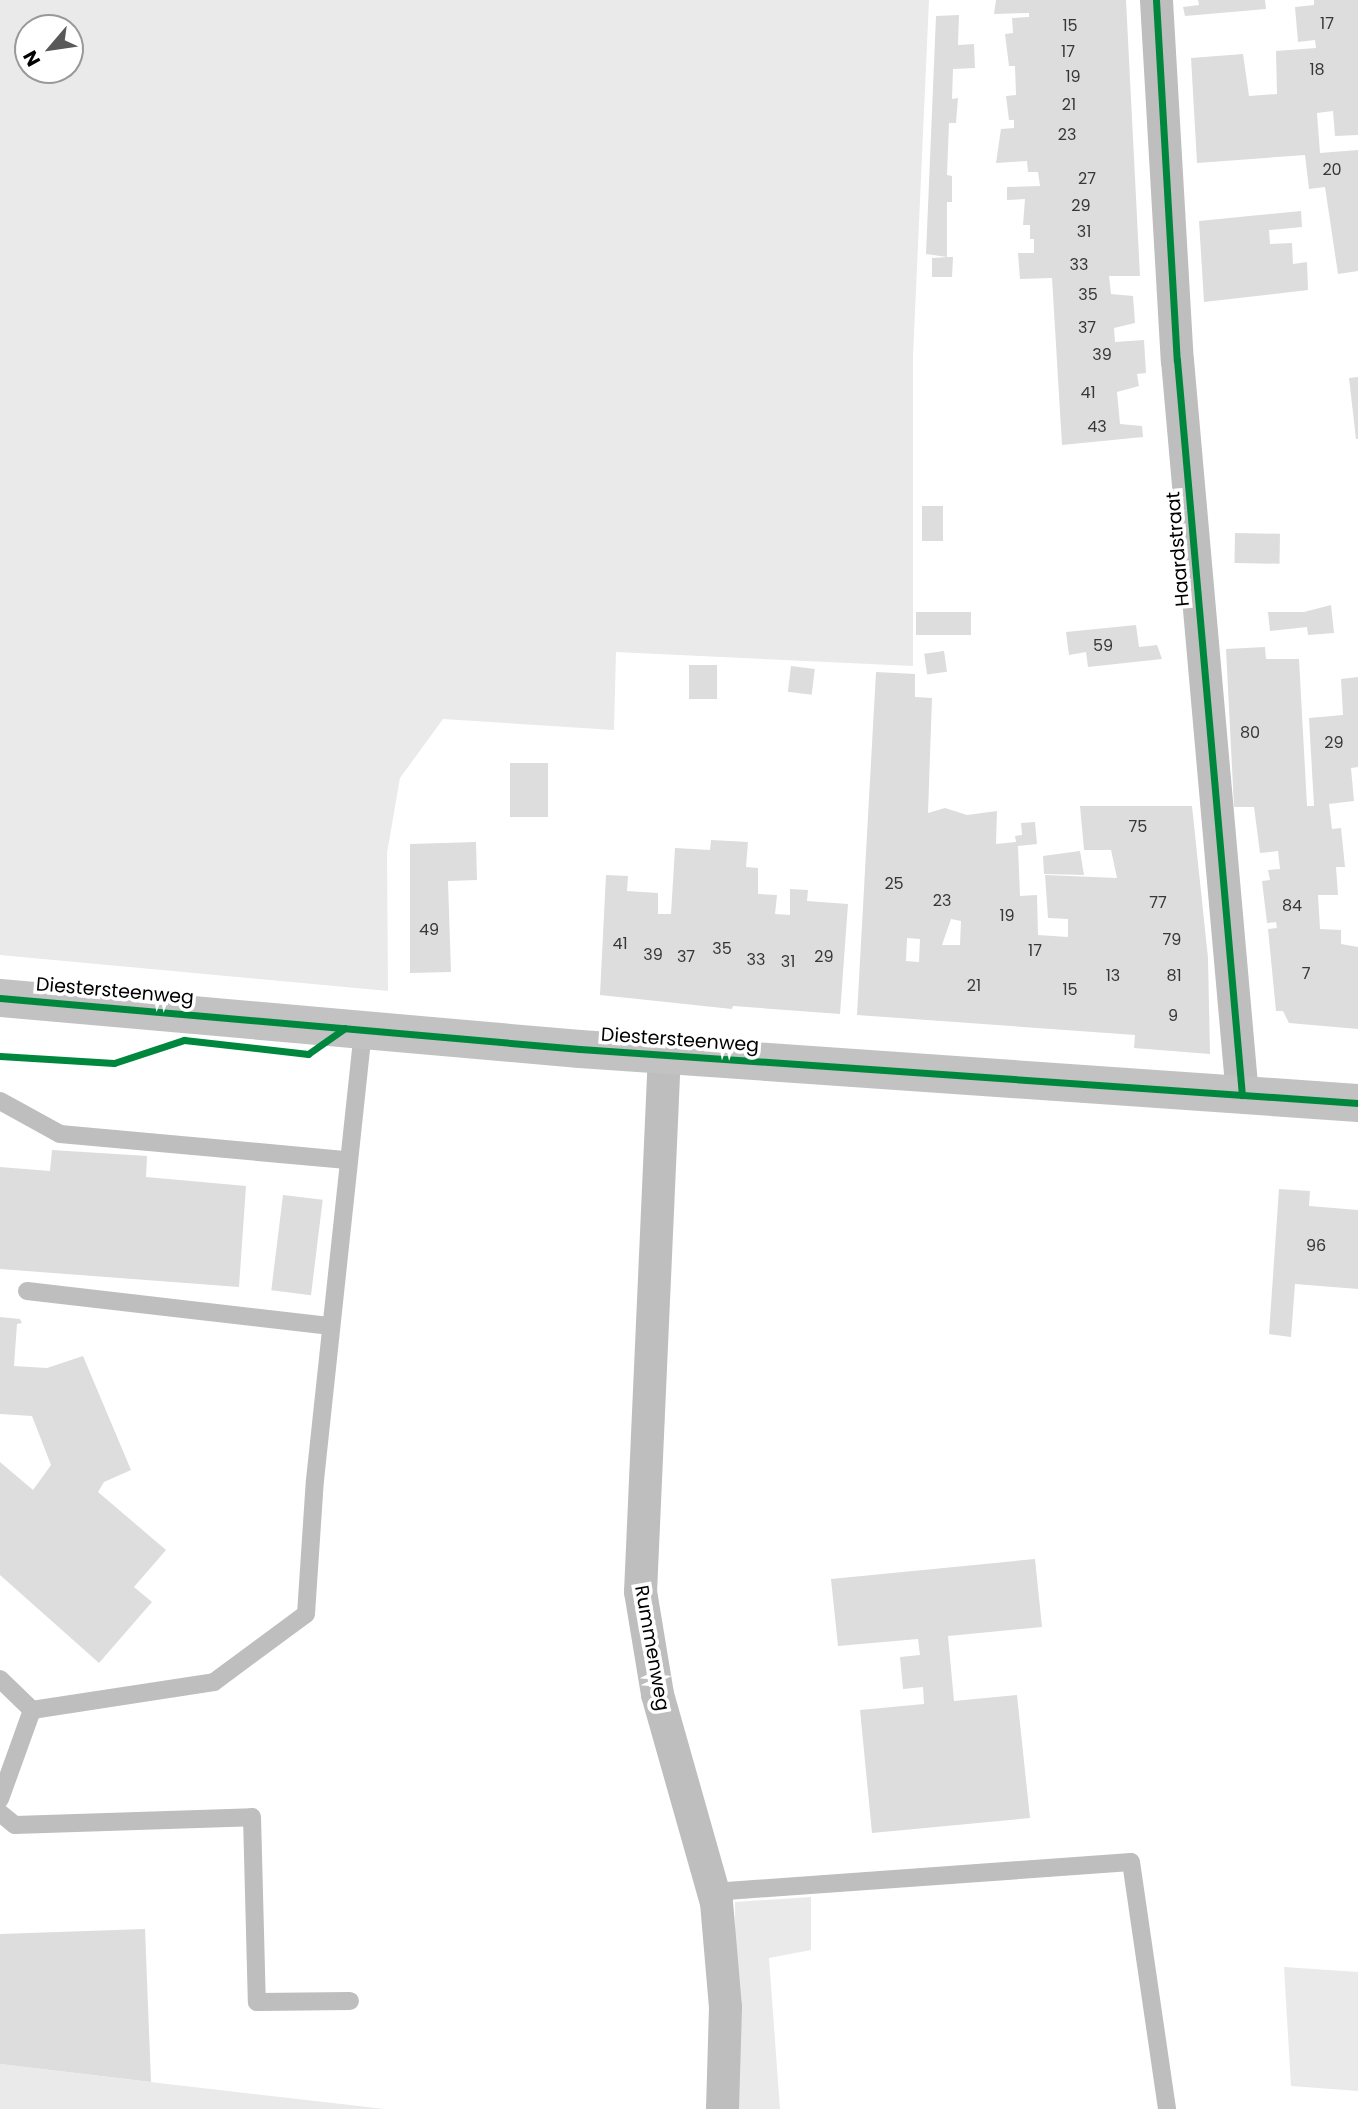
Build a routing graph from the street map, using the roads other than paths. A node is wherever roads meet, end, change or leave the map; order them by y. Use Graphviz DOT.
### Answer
graph roads {
  1 [pos="1156,0"];
  2 [pos="0,998"];
  3 [pos="363,1029"];
  4 [pos="664,1053"];
  5 [pos="1242,1095"];
  6 [pos="0,1101"];
  7 [pos="1358,1103"];
  8 [pos="347,1160"];
  9 [pos="27,1290"];
  10 [pos="331,1326"];
  11 [pos="0,1679"];
  12 [pos="32,1710"];
  13 [pos="0,1799"];
  14 [pos="0,1813"];
  15 [pos="713,1892"];
  16 [pos="350,2001"];
  17 [pos="722,2109"];
  18 [pos="1167,2109"];
  1 -- 5 [label="street, Haardstraat"];
  2 -- 3 [label="main road, Diestersteenweg"];
  3 -- 4 [label="main road, Diestersteenweg"];
  3 -- 8 [label="lane"];
  4 -- 5 [label="main road, Diestersteenweg"];
  4 -- 15 [label="street, Rummenweg"];
  5 -- 7 [label="main road, Diestersteenweg"];
  6 -- 8 [label="lane"];
  8 -- 10 [label="lane"];
  9 -- 10 [label="lane"];
  10 -- 12 [label="lane"];
  11 -- 12 [label="lane"];
  12 -- 13 [label="lane"];
  14 -- 16 [label="lane"];
  15 -- 17 [label="street, Rummenweg"];
  15 -- 18 [label="lane"];
}
